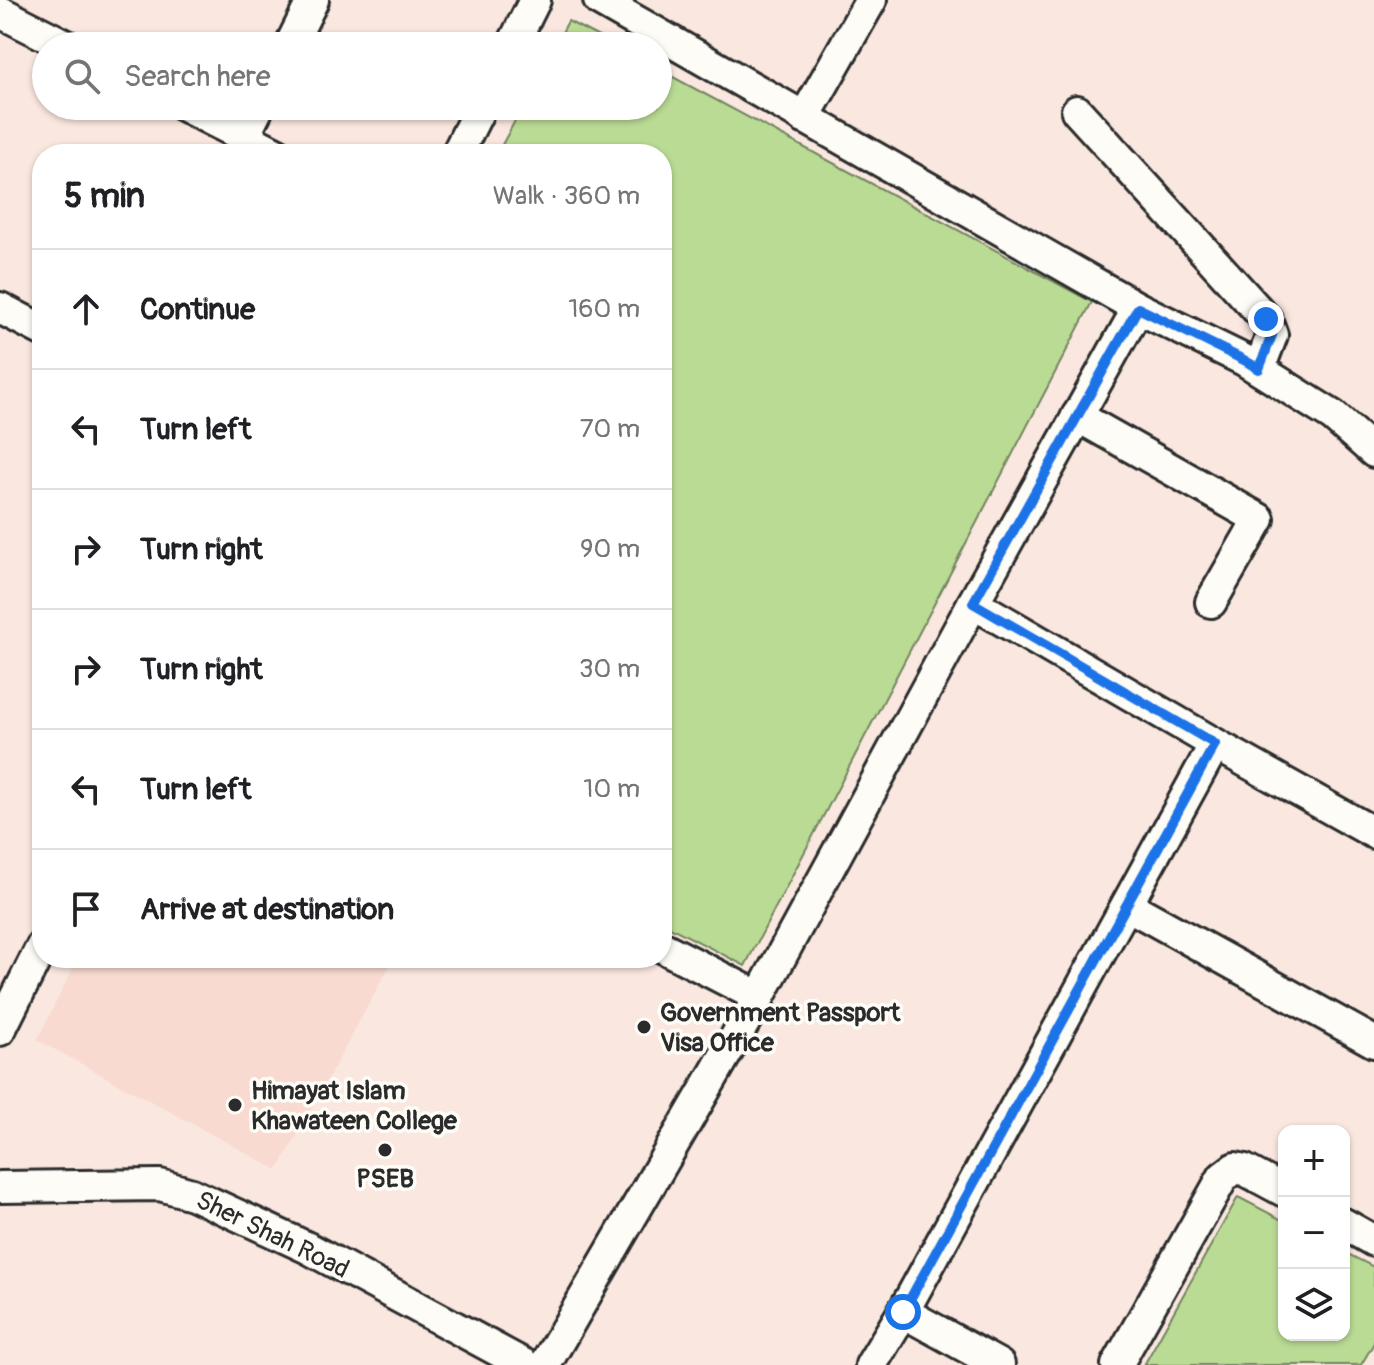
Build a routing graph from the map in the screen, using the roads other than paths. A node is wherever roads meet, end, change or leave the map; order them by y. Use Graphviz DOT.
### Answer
graph roads {
  1 [pos="313,0"];
  2 [pos="535,0"];
  3 [pos="599,0"];
  4 [pos="871,0"];
  5 [pos="0,12"];
  6 [pos="39,32"];
  7 [pos="297,32"];
  8 [pos="519,32"];
  9 [pos="655,32"];
  10 [pos="672,42"];
  11 [pos="1077,111"];
  12 [pos="804,118"];
  13 [pos="212,120"];
  14 [pos="252,120"];
  15 [pos="474,120"];
  16 [pos="244,136"];
  17 [pos="259,144"];
  18 [pos="462,144"];
  19 [pos="0,308"];
  20 [pos="1138,308"];
  21 [pos="32,325"];
  22 [pos="1259,369"];
  23 [pos="1077,416"];
  24 [pos="1374,452"];
  25 [pos="1211,602"];
  26 [pos="973,603"];
  27 [pos="1215,744"];
  28 [pos="1374,833"];
  29 [pos="1127,905"];
  30 [pos="672,952"];
  31 [pos="32,966"];
  32 [pos="759,997"];
  33 [pos="0,1030"];
  34 [pos="1374,1042"];
  35 [pos="0,1187"];
  36 [pos="1278,1188"];
  37 [pos="1350,1227"];
  38 [pos="1374,1241"];
  39 [pos="903,1312"];
  40 [pos="525,1365"];
  41 [pos="545,1365"];
  42 [pos="871,1365"];
  43 [pos="999,1365"];
  44 [pos="1117,1365"];
  1 -- 7 [label="street"];
  2 -- 8 [label="street"];
  3 -- 9 [label="street"];
  4 -- 12 [label="street"];
  5 -- 6 [label="street"];
  10 -- 12 [label="street"];
  11 -- 22 [label="street"];
  12 -- 20 [label="street"];
  13 -- 16 [label="street"];
  14 -- 16 [label="street"];
  15 -- 18 [label="street"];
  16 -- 17 [label="street"];
  19 -- 21 [label="street"];
  20 -- 22 [label="street"];
  20 -- 23 [label="street"];
  22 -- 24 [label="street"];
  23 -- 25 [label="street"];
  23 -- 26 [label="street"];
  26 -- 27 [label="street"];
  26 -- 32 [label="street"];
  27 -- 28 [label="street"];
  27 -- 29 [label="street"];
  29 -- 34 [label="street"];
  29 -- 39 [label="street"];
  30 -- 32 [label="street"];
  31 -- 33 [label="street"];
  32 -- 41 [label="street"];
  35 -- 40 [label="street, Sher Shah Road"];
  36 -- 44 [label="street"];
  37 -- 38 [label="street"];
  39 -- 42 [label="street"];
  39 -- 43 [label="street"];
}
